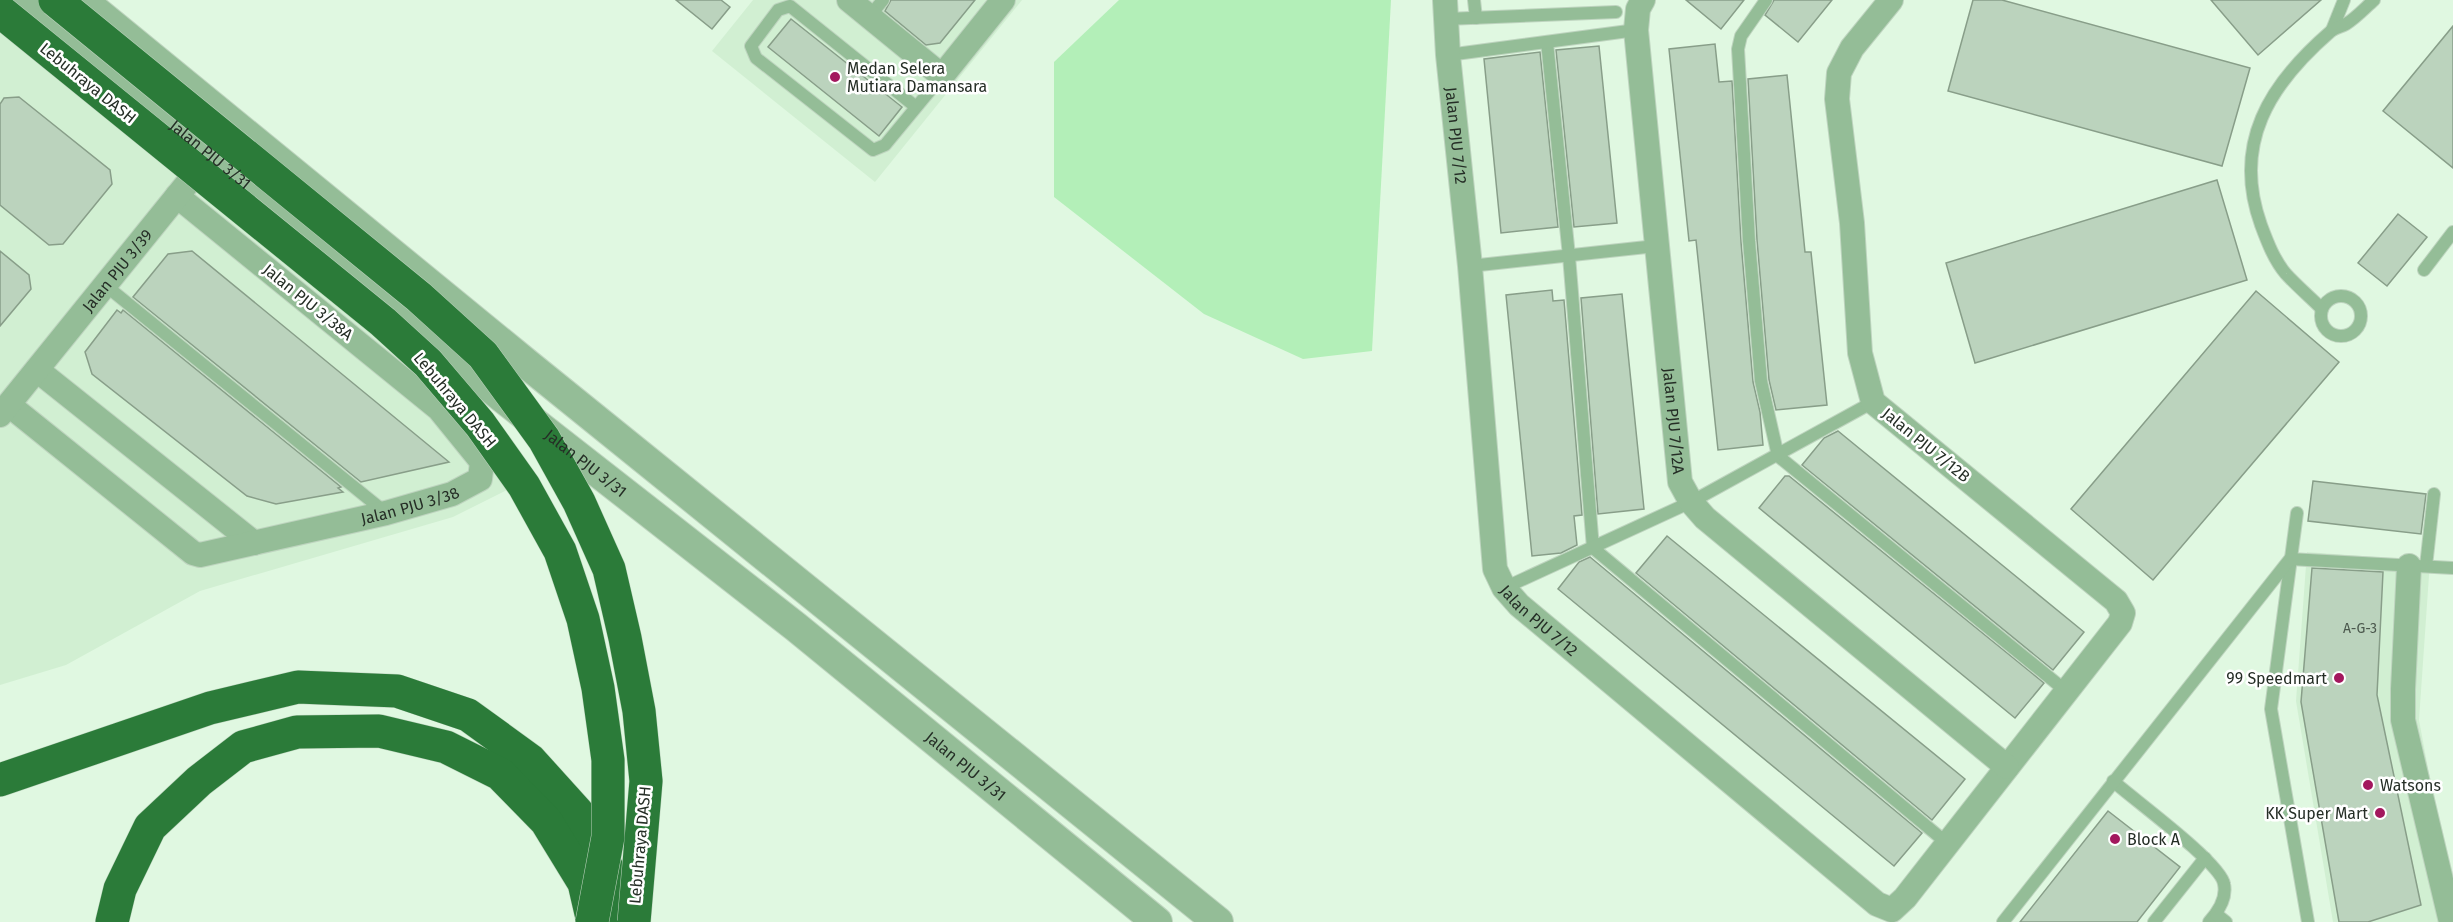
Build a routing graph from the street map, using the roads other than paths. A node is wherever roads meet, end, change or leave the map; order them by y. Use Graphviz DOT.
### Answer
graph roads {
  1 [pos="10,0"];
  2 [pos="19,0"];
  3 [pos="55,0"];
  4 [pos="82,0"];
  5 [pos="849,0"];
  6 [pos="1003,0"];
  7 [pos="1474,0"];
  8 [pos="1643,0"];
  9 [pos="1766,0"];
  10 [pos="1891,0"];
  11 [pos="2344,0"];
  12 [pos="2374,0"];
  13 [pos="876,9"];
  14 [pos="1446,9"];
  15 [pos="0,12"];
  16 [pos="1616,12"];
  17 [pos="1476,18"];
  18 [pos="1636,30"];
  19 [pos="2332,30"];
  20 [pos="1547,42"];
  21 [pos="1448,55"];
  22 [pos="942,75"];
  23 [pos="916,107"];
  24 [pos="233,124"];
  25 [pos="211,154"];
  26 [pos="177,196"];
  27 [pos="2453,232"];
  28 [pos="1656,246"];
  29 [pos="1569,256"];
  30 [pos="1470,266"];
  31 [pos="2424,270"];
  32 [pos="105,285"];
  33 [pos="2322,309"];
  34 [pos="37,370"];
  35 [pos="1873,402"];
  36 [pos="439,409"];
  37 [pos="4,410"];
  38 [pos="1778,456"];
  39 [pos="2434,494"];
  40 [pos="1691,502"];
  41 [pos="386,513"];
  42 [pos="2297,513"];
  43 [pos="254,543"];
  44 [pos="1593,548"];
  45 [pos="2290,560"];
  46 [pos="2417,566"];
  47 [pos="2453,568"];
  48 [pos="1504,588"];
  49 [pos="2066,692"];
  50 [pos="2007,767"];
  51 [pos="0,780"];
  52 [pos="2113,781"];
  53 [pos="1948,844"];
  54 [pos="2205,858"];
  55 [pos="1202,917"];
  56 [pos="2217,919"];
  57 [pos="112,922"];
  58 [pos="592,922"];
  59 [pos="625,922"];
  60 [pos="634,922"];
  61 [pos="1157,922"];
  62 [pos="2003,922"];
  63 [pos="2154,922"];
  64 [pos="2308,922"];
  65 [pos="2451,922"];
  1 -- 15 [label="street"];
  2 -- 25 [label="street, Jalan PJU 3/31"];
  3 -- 60 [label="highway, Lebuhraya DASH, bridge"];
  4 -- 24 [label="street"];
  5 -- 13 [label="street"];
  6 -- 22 [label="street"];
  7 -- 17 [label="lane"];
  8 -- 18 [label="street, Jalan PJU 7/12A"];
  9 -- 38 [label="lane"];
  10 -- 35 [label="street, Jalan PJU 7/12B"];
  11 -- 19 [label="lane"];
  12 -- 19 [label="lane"];
  13 -- 22 [label="street"];
  14 -- 17 [label="lane"];
  14 -- 21 [label="street, Jalan PJU 7/12"];
  15 -- 58 [label="highway, Lebuhraya DASH, bridge"];
  16 -- 17 [label="lane"];
  18 -- 20 [label="lane"];
  18 -- 28 [label="street, Jalan PJU 7/12A"];
  19 -- 33 [label="lane"];
  20 -- 21 [label="lane"];
  20 -- 29 [label="lane"];
  21 -- 30 [label="street, Jalan PJU 7/12"];
  22 -- 23 [label="lane"];
  23 -- 23 [label="lane"];
  24 -- 25 [label="street, Jalan PJU 3/39"];
  24 -- 55 [label="street"];
  25 -- 26 [label="street, Jalan PJU 3/39"];
  25 -- 61 [label="street, Jalan PJU 3/31"];
  26 -- 32 [label="street, Jalan PJU 3/39"];
  26 -- 36 [label="street, Jalan PJU 3/38A"];
  27 -- 31 [label="lane"];
  28 -- 29 [label="lane"];
  28 -- 40 [label="street, Jalan PJU 7/12A"];
  29 -- 30 [label="lane"];
  29 -- 44 [label="lane"];
  30 -- 48 [label="street, Jalan PJU 7/12"];
  32 -- 34 [label="street, Jalan PJU 3/39"];
  32 -- 41 [label="lane"];
  34 -- 37 [label="street, Jalan PJU 3/39"];
  34 -- 43 [label="street"];
  35 -- 38 [label="lane"];
  35 -- 49 [label="street, Jalan PJU 7/12B"];
  36 -- 41 [label="street, Jalan PJU 3/38"];
  37 -- 43 [label="street, Jalan PJU 3/38"];
  38 -- 40 [label="lane"];
  38 -- 49 [label="lane"];
  39 -- 46 [label="lane"];
  40 -- 44 [label="lane"];
  40 -- 50 [label="street, Jalan PJU 7/12A"];
  41 -- 43 [label="street, Jalan PJU 3/38"];
  42 -- 45 [label="lane"];
  44 -- 48 [label="lane"];
  44 -- 53 [label="lane"];
  45 -- 46 [label="lane"];
  45 -- 52 [label="lane"];
  45 -- 64 [label="lane"];
  46 -- 47 [label="lane"];
  46 -- 65 [label="street"];
  48 -- 53 [label="street, Jalan PJU 7/12"];
  49 -- 50 [label="street, Jalan PJU 7/12B"];
  50 -- 53 [label="street, Jalan PJU 7/12"];
  51 -- 59 [label="highway"];
  52 -- 54 [label="lane"];
  52 -- 62 [label="lane"];
  54 -- 56 [label="lane"];
  54 -- 63 [label="lane"];
  57 -- 58 [label="highway"];
}
